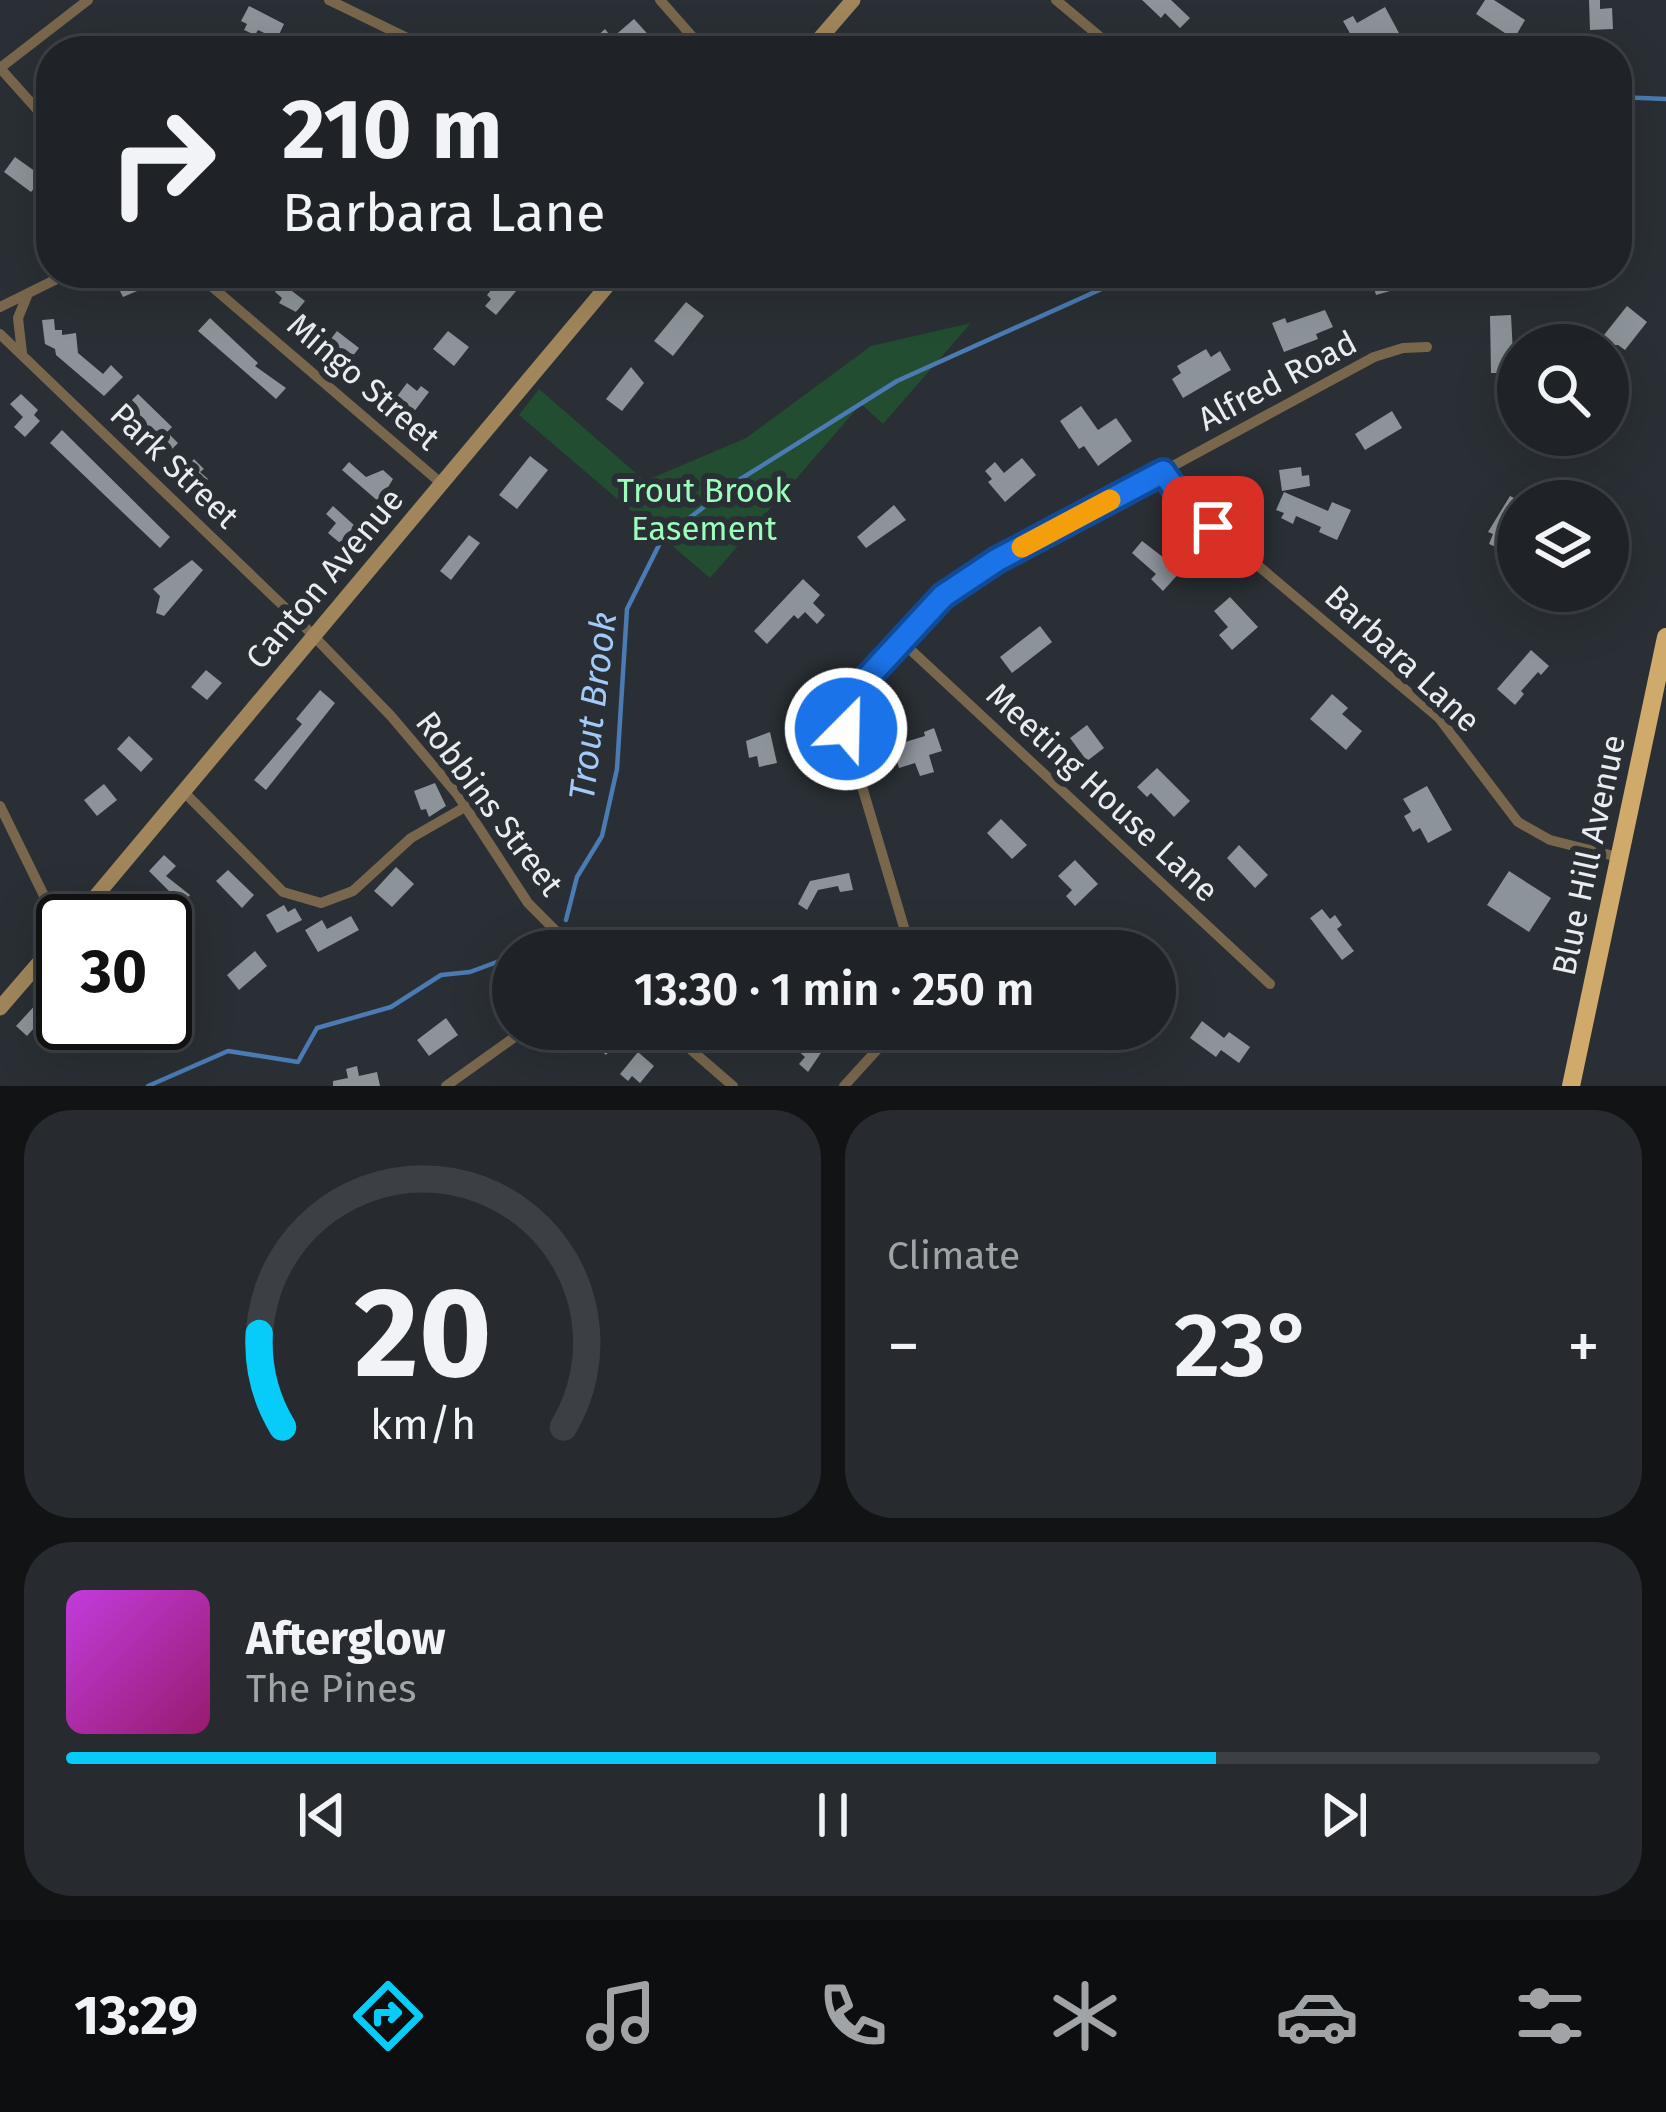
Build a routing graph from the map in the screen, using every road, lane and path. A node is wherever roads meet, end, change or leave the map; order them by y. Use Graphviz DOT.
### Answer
graph roads {
  1 [pos="88,0"];
  2 [pos="329,0"];
  3 [pos="660,0"];
  4 [pos="853,0"];
  5 [pos="1056,0"];
  6 [pos="41,36"];
  7 [pos="403,36"];
  8 [pos="692,36"];
  9 [pos="822,36"];
  10 [pos="1099,36"];
  11 [pos="36,40"];
  12 [pos="0,68"];
  13 [pos="36,108"];
  14 [pos="39,288"];
  15 [pos="213,288"];
  16 [pos="605,288"];
  17 [pos="29,293"];
  18 [pos="0,308"];
  19 [pos="0,334"];
  20 [pos="1426,347"];
  21 [pos="23,356"];
  22 [pos="1163,472"];
  23 [pos="442,484"];
  24 [pos="312,635"];
  25 [pos="1666,637"];
  26 [pos="900,640"];
  27 [pos="184,792"];
  28 [pos="0,806"];
  29 [pos="465,807"];
  30 [pos="1618,857"];
  31 [pos="43,894"];
  32 [pos="98,894"];
  33 [pos="555,930"];
  34 [pos="904,930"];
  35 [pos="36,966"];
  36 [pos="1270,984"];
  37 [pos="0,1008"];
  38 [pos="497,1050"];
  39 [pos="691,1050"];
  40 [pos="877,1050"];
  41 [pos="446,1086"];
  42 [pos="733,1086"];
  43 [pos="844,1086"];
  44 [pos="1570,1086"];
  1 -- 6 [label="street"];
  2 -- 7 [label="street"];
  3 -- 8 [label="street"];
  4 -- 9 [label="main road"];
  5 -- 10 [label="street"];
  11 -- 12 [label="street"];
  12 -- 13 [label="street"];
  14 -- 17 [label="street"];
  15 -- 23 [label="street, Mingo Street"];
  16 -- 23 [label="main road, Canton Avenue"];
  17 -- 18 [label="street"];
  17 -- 21 [label="street"];
  19 -- 21 [label="street, Park Street"];
  20 -- 22 [label="street, Alfred Road"];
  21 -- 24 [label="street, Park Street"];
  22 -- 26 [label="street, Alfred Road"];
  22 -- 30 [label="street, Barbara Lane"];
  23 -- 24 [label="main road, Canton Avenue"];
  24 -- 27 [label="main road, Canton Avenue"];
  24 -- 29 [label="street, Robbins Street"];
  25 -- 30 [label="highway, Blue Hill Avenue"];
  26 -- 34 [label="street, Alfred Road"];
  26 -- 36 [label="street, Meeting House Lane"];
  27 -- 29 [label="street"];
  27 -- 32 [label="main road, Canton Avenue"];
  28 -- 31 [label="street"];
  29 -- 33 [label="street, Robbins Street"];
  30 -- 44 [label="highway, Blue Hill Avenue"];
  35 -- 37 [label="main road"];
  38 -- 41 [label="street"];
  39 -- 42 [label="street"];
  40 -- 43 [label="street"];
}
